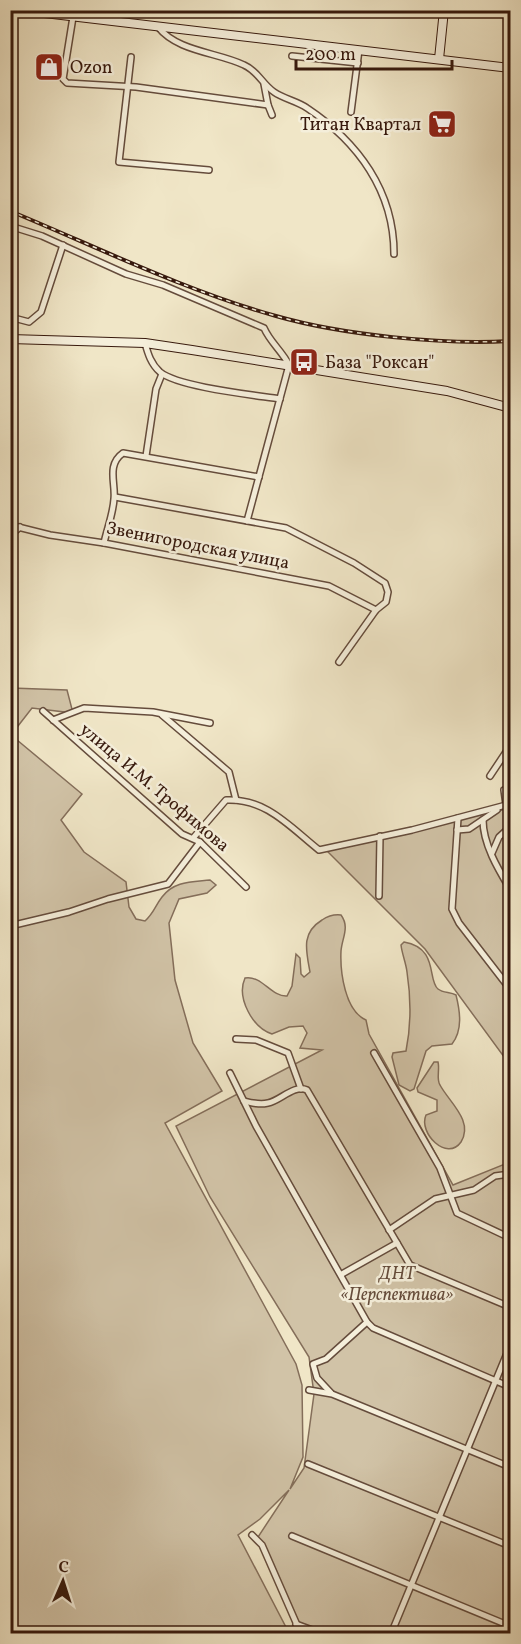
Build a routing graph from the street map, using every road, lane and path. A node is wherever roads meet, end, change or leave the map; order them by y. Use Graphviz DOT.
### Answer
graph roads {
  1 [pos="19,10"];
  2 [pos="444,10"];
  3 [pos="73,17"];
  4 [pos="158,27"];
  5 [pos="359,50"];
  6 [pos="292,56"];
  7 [pos="131,57"];
  8 [pos="439,59"];
  9 [pos="358,63"];
  10 [pos="510,68"];
  11 [pos="264,82"];
  12 [pos="128,88"];
  13 [pos="268,105"];
  14 [pos="351,112"];
  15 [pos="272,115"];
  16 [pos="209,170"];
  17 [pos="10,226"];
  18 [pos="63,245"];
  19 [pos="394,254"];
  20 [pos="10,317"];
  21 [pos="11,340"];
  22 [pos="145,343"];
  23 [pos="289,365"];
  24 [pos="162,374"];
  25 [pos="280,399"];
  26 [pos="510,408"];
  27 [pos="146,456"];
  28 [pos="258,477"];
  29 [pos="115,497"];
  30 [pos="247,521"];
  31 [pos="10,525"];
  32 [pos="20,527"];
  33 [pos="10,543"];
  34 [pos="104,543"];
  35 [pos="376,610"];
  36 [pos="339,663"];
  37 [pos="43,711"];
  38 [pos="161,714"];
  39 [pos="53,720"];
  40 [pos="210,723"];
  41 [pos="510,746"];
  42 [pos="490,776"];
  43 [pos="504,790"];
  44 [pos="236,800"];
  45 [pos="506,805"];
  46 [pos="458,818"];
  47 [pos="483,820"];
  48 [pos="510,827"];
  49 [pos="457,830"];
  50 [pos="380,836"];
  51 [pos="194,837"];
  52 [pos="200,842"];
  53 [pos="492,853"];
  54 [pos="246,887"];
  55 [pos="510,889"];
  56 [pos="379,896"];
  57 [pos="10,926"];
  58 [pos="510,989"];
  59 [pos="236,1039"];
  60 [pos="374,1053"];
  61 [pos="230,1073"];
  62 [pos="301,1089"];
  63 [pos="244,1101"];
  64 [pos="510,1174"];
  65 [pos="450,1193"];
  66 [pos="389,1230"];
  67 [pos="510,1238"];
  68 [pos="397,1243"];
  69 [pos="342,1274"];
  70 [pos="510,1307"];
  71 [pos="367,1322"];
  72 [pos="510,1346"];
  73 [pos="496,1381"];
  74 [pos="510,1387"];
  75 [pos="309,1390"];
  76 [pos="332,1394"];
  77 [pos="468,1449"];
  78 [pos="308,1464"];
  79 [pos="510,1467"];
  80 [pos="440,1517"];
  81 [pos="252,1535"];
  82 [pos="292,1536"];
  83 [pos="510,1546"];
  84 [pos="411,1585"];
  85 [pos="296,1624"];
  86 [pos="510,1626"];
  87 [pos="301,1634"];
  88 [pos="323,1634"];
  89 [pos="391,1634"];
  1 -- 3 [label="main road"];
  2 -- 8 [label="main road"];
  3 -- 4 [label="main road"];
  3 -- 12 [label="street"];
  4 -- 5 [label="main road"];
  4 -- 11 [label="street"];
  5 -- 8 [label="main road"];
  5 -- 9 [label="street"];
  6 -- 9 [label="street"];
  7 -- 12 [label="street"];
  8 -- 10 [label="main road"];
  9 -- 14 [label="street"];
  11 -- 13 [label="street"];
  11 -- 19 [label="street"];
  12 -- 13 [label="street"];
  12 -- 16 [label="street"];
  13 -- 15 [label="street"];
  17 -- 18 [label="street"];
  18 -- 20 [label="street"];
  18 -- 23 [label="street"];
  21 -- 22 [label="main road"];
  22 -- 23 [label="main road"];
  22 -- 24 [label="street"];
  23 -- 25 [label="street"];
  23 -- 26 [label="main road"];
  24 -- 25 [label="street"];
  24 -- 27 [label="street"];
  25 -- 28 [label="street"];
  27 -- 28 [label="street"];
  27 -- 29 [label="street"];
  28 -- 30 [label="street"];
  29 -- 30 [label="street"];
  29 -- 34 [label="street"];
  30 -- 35 [label="street"];
  31 -- 32 [label="street, Звенигородская улица"];
  32 -- 33 [label="street"];
  32 -- 34 [label="street, Звенигородская улица"];
  34 -- 35 [label="street, Звенигородская улица"];
  35 -- 36 [label="street"];
  37 -- 39 [label="street, улица И.М. Трофимова"];
  38 -- 39 [label="street"];
  38 -- 40 [label="street"];
  38 -- 44 [label="street"];
  39 -- 51 [label="street, улица И.М. Трофимова"];
  41 -- 42 [label="street"];
  43 -- 45 [label="street"];
  44 -- 50 [label="street"];
  44 -- 51 [label="street"];
  45 -- 46 [label="street"];
  45 -- 47 [label="street"];
  46 -- 49 [label="street"];
  46 -- 50 [label="street"];
  47 -- 49 [label="street"];
  47 -- 53 [label="street"];
  48 -- 53 [label="street"];
  49 -- 58 [label="street"];
  50 -- 56 [label="street"];
  51 -- 52 [label="street, улица И.М. Трофимова"];
  52 -- 54 [label="street, улица И.М. Трофимова"];
  52 -- 57 [label="street"];
  53 -- 55 [label="street"];
  59 -- 62 [label="street"];
  60 -- 65 [label="street"];
  61 -- 63 [label="street"];
  62 -- 63 [label="street"];
  62 -- 66 [label="street"];
  63 -- 69 [label="street"];
  64 -- 65 [label="street"];
  65 -- 66 [label="street"];
  65 -- 67 [label="street"];
  66 -- 68 [label="street"];
  68 -- 69 [label="street"];
  68 -- 70 [label="street"];
  69 -- 71 [label="street"];
  71 -- 73 [label="street"];
  71 -- 76 [label="street"];
  72 -- 73 [label="street"];
  73 -- 74 [label="street"];
  73 -- 77 [label="street"];
  75 -- 76 [label="street"];
  76 -- 77 [label="street"];
  77 -- 79 [label="street"];
  77 -- 80 [label="street"];
  78 -- 80 [label="street"];
  80 -- 83 [label="street"];
  80 -- 84 [label="street"];
  81 -- 85 [label="street"];
  82 -- 84 [label="street"];
  84 -- 86 [label="street"];
  84 -- 89 [label="street"];
  85 -- 87 [label="street"];
  85 -- 88 [label="street"];
}
